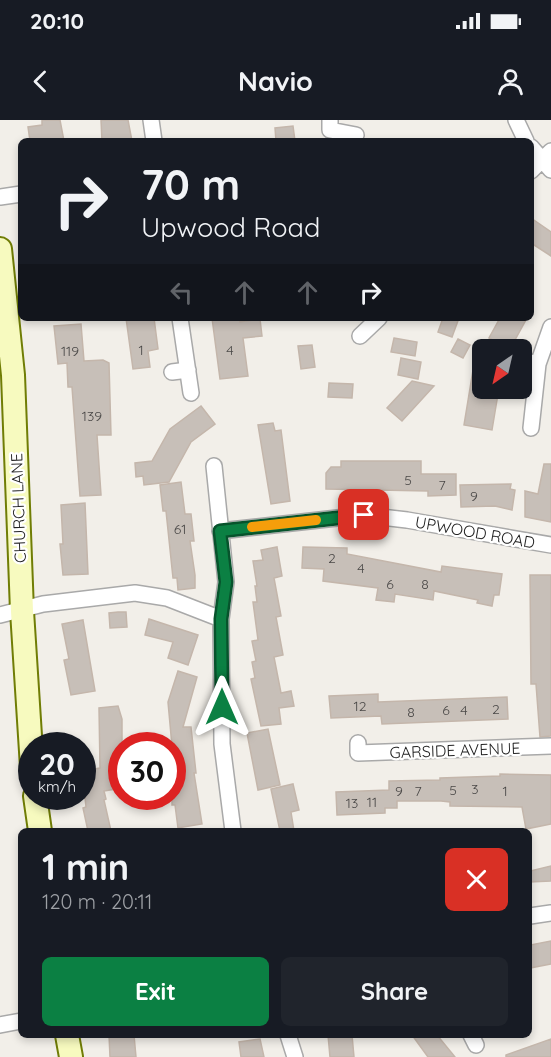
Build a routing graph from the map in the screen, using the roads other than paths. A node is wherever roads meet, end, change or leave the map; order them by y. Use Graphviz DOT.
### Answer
graph roads {
  1 [pos="151,120"];
  2 [pos="516,120"];
  3 [pos="329,130"];
  4 [pos="356,135"];
  5 [pos="154,138"];
  6 [pos="525,138"];
  7 [pos="534,151"];
  8 [pos="544,163"];
  9 [pos="18,194"];
  10 [pos="0,197"];
  11 [pos="0,249"];
  12 [pos="180,321"];
  13 [pos="376,321"];
  14 [pos="551,327"];
  15 [pos="360,336"];
  16 [pos="532,363"];
  17 [pos="537,364"];
  18 [pos="188,370"];
  19 [pos="172,372"];
  20 [pos="191,393"];
  21 [pos="531,428"];
  22 [pos="213,466"];
  23 [pos="220,531"];
  24 [pos="551,545"];
  25 [pos="11,613"];
  26 [pos="221,619"];
  27 [pos="27,732"];
  28 [pos="551,746"];
  29 [pos="358,753"];
  30 [pos="37,810"];
  31 [pos="40,828"];
  32 [pos="233,828"];
  33 [pos="551,913"];
  34 [pos="532,916"];
  35 [pos="18,1022"];
  36 [pos="0,1025"];
  37 [pos="67,1038"];
  38 [pos="289,1038"];
  39 [pos="70,1057"];
  40 [pos="295,1057"];
  1 -- 5 [label="street"];
  2 -- 6 [label="street"];
  3 -- 4 [label="street"];
  7 -- 8 [label="street"];
  9 -- 10 [label="street"];
  11 -- 25 [label="main road, CHURCH LANE"];
  12 -- 18 [label="street"];
  13 -- 15 [label="street"];
  14 -- 17 [label="street"];
  16 -- 17 [label="street"];
  17 -- 21 [label="street"];
  18 -- 19 [label="street"];
  18 -- 20 [label="street"];
  22 -- 23 [label="street"];
  23 -- 24 [label="street, UPWOOD ROAD"];
  23 -- 26 [label="street"];
  25 -- 26 [label="street"];
  25 -- 27 [label="main road, CHURCH LANE"];
  26 -- 32 [label="street"];
  28 -- 29 [label="street, GARSIDE AVENUE"];
  30 -- 31 [label="main road"];
  33 -- 34 [label="street"];
  35 -- 36 [label="street"];
  37 -- 39 [label="main road"];
  38 -- 40 [label="street"];
}
